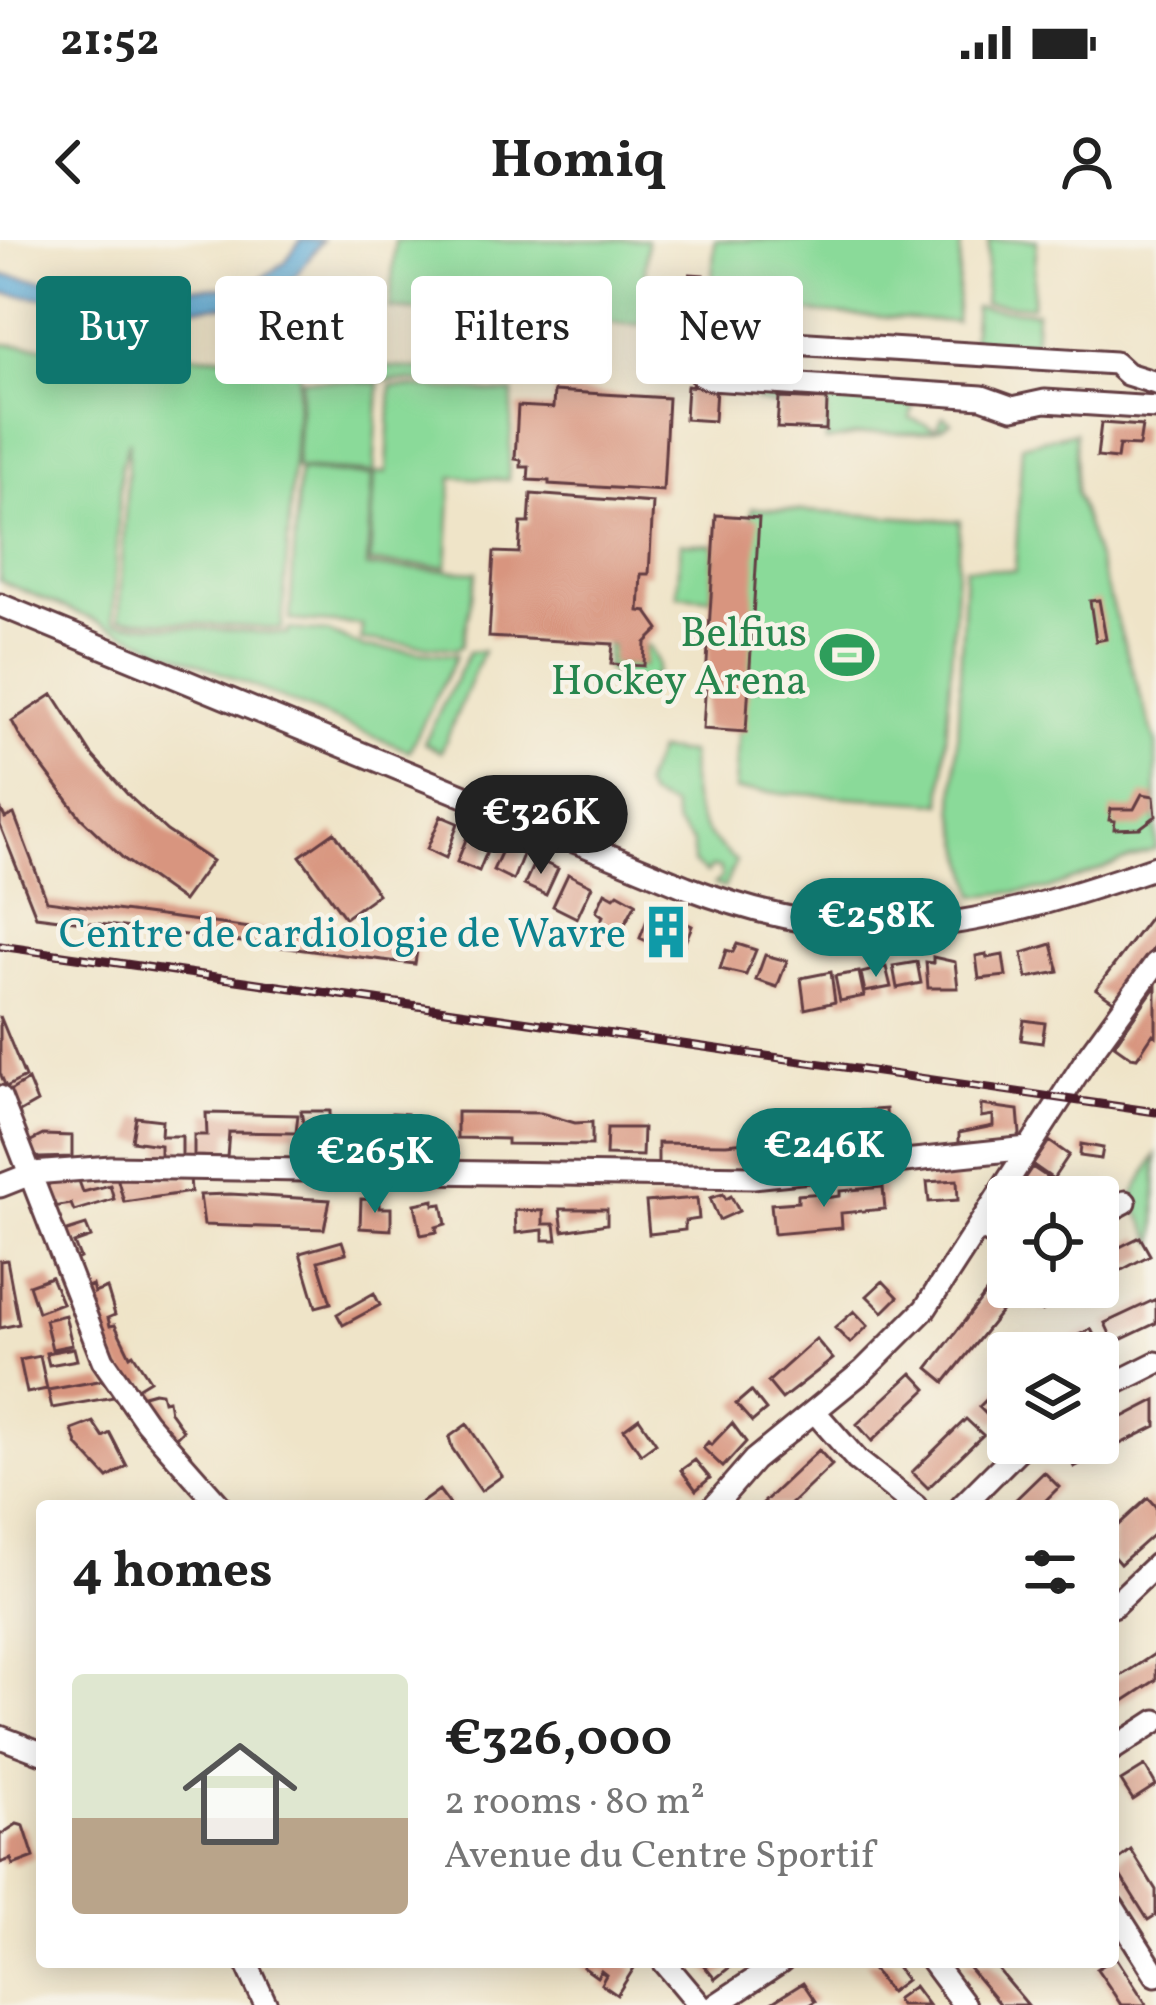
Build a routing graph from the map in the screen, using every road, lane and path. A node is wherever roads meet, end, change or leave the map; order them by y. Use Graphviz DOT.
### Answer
graph roads {
  1 [pos="1127,374"];
  2 [pos="1156,383"];
  3 [pos="1126,406"];
  4 [pos="1156,408"];
  5 [pos="0,605"];
  6 [pos="1156,867"];
  7 [pos="1155,967"];
  8 [pos="0,1096"];
  9 [pos="1028,1148"];
  10 [pos="33,1173"];
  11 [pos="0,1186"];
  12 [pos="1125,1202"];
  13 [pos="1119,1205"];
  14 [pos="980,1227"];
  15 [pos="987,1231"];
  16 [pos="1156,1363"];
  17 [pos="1119,1382"];
  18 [pos="814,1411"];
  19 [pos="1004,1464"];
  20 [pos="215,1500"];
  21 [pos="719,1500"];
  22 [pos="907,1500"];
  23 [pos="968,1500"];
  24 [pos="1156,1565"];
  25 [pos="1119,1600"];
  26 [pos="1156,1721"];
  27 [pos="0,1737"];
  28 [pos="1119,1745"];
  29 [pos="36,1751"];
  30 [pos="1119,1916"];
  31 [pos="249,1968"];
  32 [pos="669,1968"];
  33 [pos="772,1968"];
  34 [pos="936,1968"];
  35 [pos="1156,1975"];
  36 [pos="266,2005"];
  37 [pos="700,2005"];
  38 [pos="716,2005"];
  39 [pos="964,2005"];
  1 -- 2 [label="street"];
  1 -- 3 [label="street"];
  1 -- 3 [label="street"];
  3 -- 4 [label="street"];
  5 -- 6 [label="street"];
  7 -- 9 [label="street"];
  8 -- 10 [label="street"];
  9 -- 10 [label="street"];
  9 -- 14 [label="street"];
  10 -- 11 [label="street"];
  10 -- 20 [label="street"];
  12 -- 13 [label="street"];
  14 -- 15 [label="street"];
  14 -- 18 [label="street"];
  16 -- 17 [label="street"];
  18 -- 21 [label="street"];
  18 -- 22 [label="street"];
  19 -- 23 [label="street"];
  24 -- 25 [label="street"];
  26 -- 28 [label="street"];
  27 -- 29 [label="street"];
  30 -- 35 [label="street"];
  31 -- 36 [label="street"];
  32 -- 37 [label="street"];
  33 -- 38 [label="street"];
  34 -- 39 [label="street"];
}
